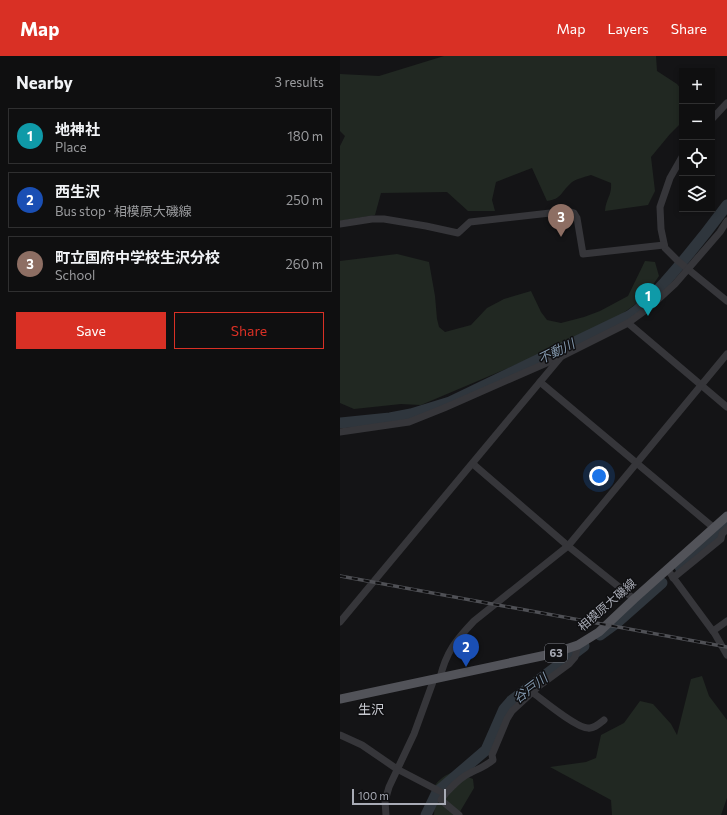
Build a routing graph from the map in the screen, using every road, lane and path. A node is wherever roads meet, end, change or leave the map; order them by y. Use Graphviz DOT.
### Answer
graph roads {
  1 [pos="727,103"];
  2 [pos="715,116"];
  3 [pos="679,162"];
  4 [pos="727,221"];
  5 [pos="340,224"];
  6 [pos="664,245"];
  7 [pos="688,269"];
  8 [pos="727,301"];
  9 [pos="628,323"];
  10 [pos="727,354"];
  11 [pos="563,355"];
  12 [pos="540,382"];
  13 [pos="701,386"];
  14 [pos="727,407"];
  15 [pos="340,432"];
  16 [pos="637,462"];
  17 [pos="472,464"];
  18 [pos="727,516"];
  19 [pos="714,528"];
  20 [pos="727,529"];
  21 [pos="720,540"];
  22 [pos="727,545"];
  23 [pos="568,546"];
  24 [pos="667,569"];
  25 [pos="674,578"];
  26 [pos="634,598"];
  27 [pos="727,620"];
  28 [pos="340,622"];
  29 [pos="713,630"];
  30 [pos="578,647"];
  31 [pos="727,655"];
  32 [pos="437,678"];
  33 [pos="532,692"];
  34 [pos="340,699"];
  35 [pos="604,720"];
  36 [pos="340,735"];
  37 [pos="397,769"];
  38 [pos="441,792"];
  39 [pos="386,815"];
  40 [pos="460,815"];
  1 -- 2 [label="street"];
  3 -- 6 [label="street"];
  4 -- 7 [label="street"];
  5 -- 6 [label="street"];
  6 -- 7 [label="street"];
  7 -- 8 [label="street"];
  7 -- 9 [label="street"];
  9 -- 11 [label="street"];
  9 -- 13 [label="street"];
  10 -- 13 [label="street"];
  11 -- 12 [label="street"];
  11 -- 15 [label="street"];
  12 -- 16 [label="street"];
  12 -- 17 [label="street"];
  13 -- 14 [label="street"];
  13 -- 16 [label="street"];
  16 -- 19 [label="street"];
  16 -- 23 [label="street"];
  17 -- 23 [label="street"];
  17 -- 28 [label="street"];
  18 -- 19 [label="main road, 相模原大磯線 / 63"];
  19 -- 24 [label="main road, 相模原大磯線 / 63"];
  20 -- 21 [label="street"];
  21 -- 22 [label="street"];
  21 -- 25 [label="street"];
  23 -- 26 [label="street"];
  23 -- 32 [label="street"];
  24 -- 25 [label="street"];
  24 -- 26 [label="main road, 相模原大磯線 / 63"];
  25 -- 29 [label="street"];
  26 -- 30 [label="main road, 相模原大磯線 / 63"];
  27 -- 29 [label="street"];
  29 -- 31 [label="street"];
  30 -- 32 [label="main road, 相模原大磯線 / 63"];
  30 -- 33 [label="street"];
  32 -- 34 [label="main road, 相模原大磯線 / 63"];
  32 -- 37 [label="street"];
  33 -- 35 [label="street"];
  33 -- 38 [label="street"];
  36 -- 37 [label="street"];
  37 -- 38 [label="street"];
  37 -- 39 [label="street"];
  38 -- 40 [label="street"];
}
